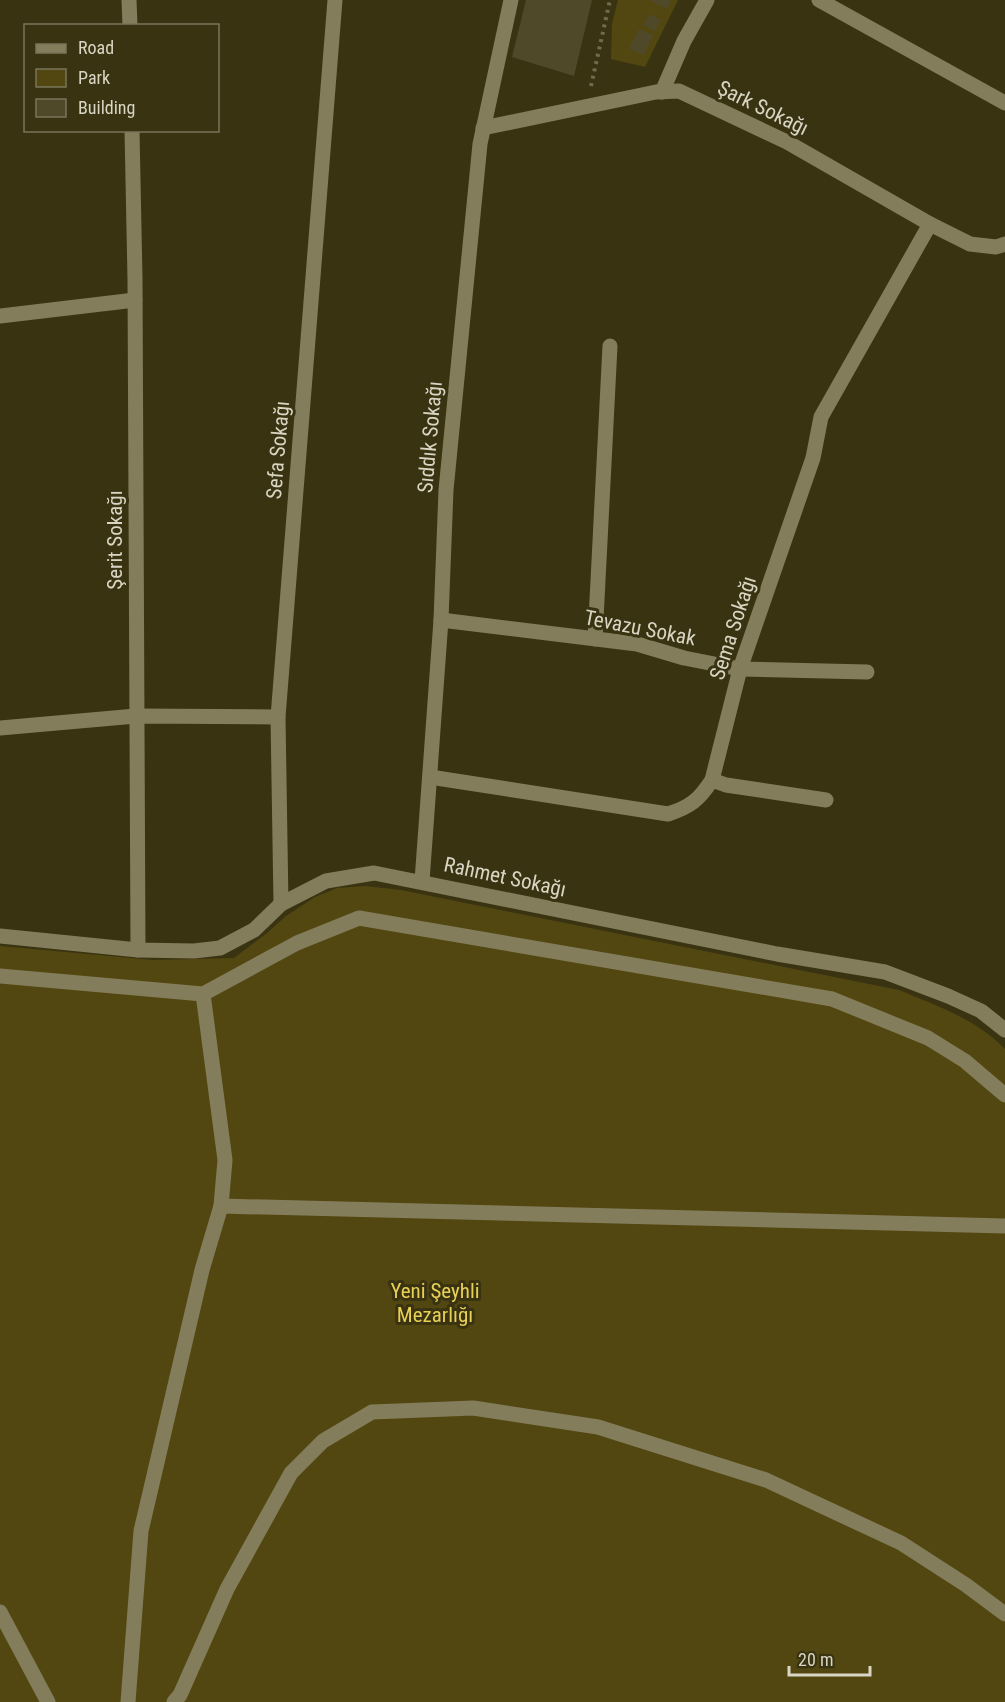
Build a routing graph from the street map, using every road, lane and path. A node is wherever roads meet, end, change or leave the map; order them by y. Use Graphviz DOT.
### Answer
graph roads {
  1 [pos="129,0"];
  2 [pos="335,0"];
  3 [pos="511,0"];
  4 [pos="610,0"];
  5 [pos="707,0"];
  6 [pos="819,0"];
  7 [pos="130,24"];
  8 [pos="662,92"];
  9 [pos="1005,103"];
  10 [pos="586,107"];
  11 [pos="483,128"];
  12 [pos="132,132"];
  13 [pos="930,224"];
  14 [pos="1005,244"];
  15 [pos="135,300"];
  16 [pos="0,316"];
  17 [pos="610,346"];
  18 [pos="441,620"];
  19 [pos="595,639"];
  20 [pos="740,669"];
  21 [pos="867,672"];
  22 [pos="136,717"];
  23 [pos="278,717"];
  24 [pos="0,728"];
  25 [pos="430,777"];
  26 [pos="712,780"];
  27 [pos="826,800"];
  28 [pos="422,881"];
  29 [pos="281,904"];
  30 [pos="0,936"];
  31 [pos="138,950"];
  32 [pos="0,976"];
  33 [pos="203,994"];
  34 [pos="1005,1030"];
  35 [pos="1005,1095"];
  36 [pos="221,1206"];
  37 [pos="1005,1226"];
  38 [pos="0,1612"];
  39 [pos="1005,1614"];
  40 [pos="48,1702"];
  41 [pos="128,1702"];
  42 [pos="174,1702"];
  1 -- 7 [label="street"];
  2 -- 23 [label="street, Sefa Sokağı"];
  3 -- 11 [label="street, Sıddık Sokağı"];
  4 -- 10 [label="path"];
  5 -- 8 [label="street"];
  6 -- 9 [label="street"];
  8 -- 10 [label="street, Şark Sokağı"];
  8 -- 13 [label="street, Şark Sokağı"];
  10 -- 11 [label="street, Şark Sokağı"];
  11 -- 18 [label="street, Sıddık Sokağı"];
  12 -- 15 [label="street, Şerit Sokağı"];
  13 -- 14 [label="street, Şark Sokağı"];
  13 -- 20 [label="street, Sema Sokağı"];
  15 -- 16 [label="street"];
  15 -- 22 [label="street, Şerit Sokağı"];
  17 -- 19 [label="street"];
  18 -- 19 [label="street, Tevazu Sokak"];
  18 -- 25 [label="street, Sıddık Sokağı"];
  19 -- 20 [label="street, Tevazu Sokak"];
  20 -- 21 [label="street, Tevazu Sokak"];
  20 -- 26 [label="street, Sema Sokağı"];
  22 -- 23 [label="street"];
  22 -- 24 [label="street"];
  22 -- 31 [label="street, Şerit Sokağı"];
  23 -- 29 [label="street, Sefa Sokağı"];
  25 -- 26 [label="street, Sema Sokağı"];
  25 -- 28 [label="street, Sıddık Sokağı"];
  26 -- 27 [label="street"];
  28 -- 29 [label="street, Rahmet Sokağı"];
  28 -- 34 [label="street, Rahmet Sokağı"];
  29 -- 31 [label="street, Rahmet Sokağı"];
  30 -- 31 [label="street, Rahmet Sokağı"];
  32 -- 33 [label="street"];
  33 -- 35 [label="street"];
  33 -- 36 [label="street"];
  36 -- 37 [label="street"];
  36 -- 41 [label="street"];
  38 -- 40 [label="street"];
  39 -- 42 [label="street"];
}
